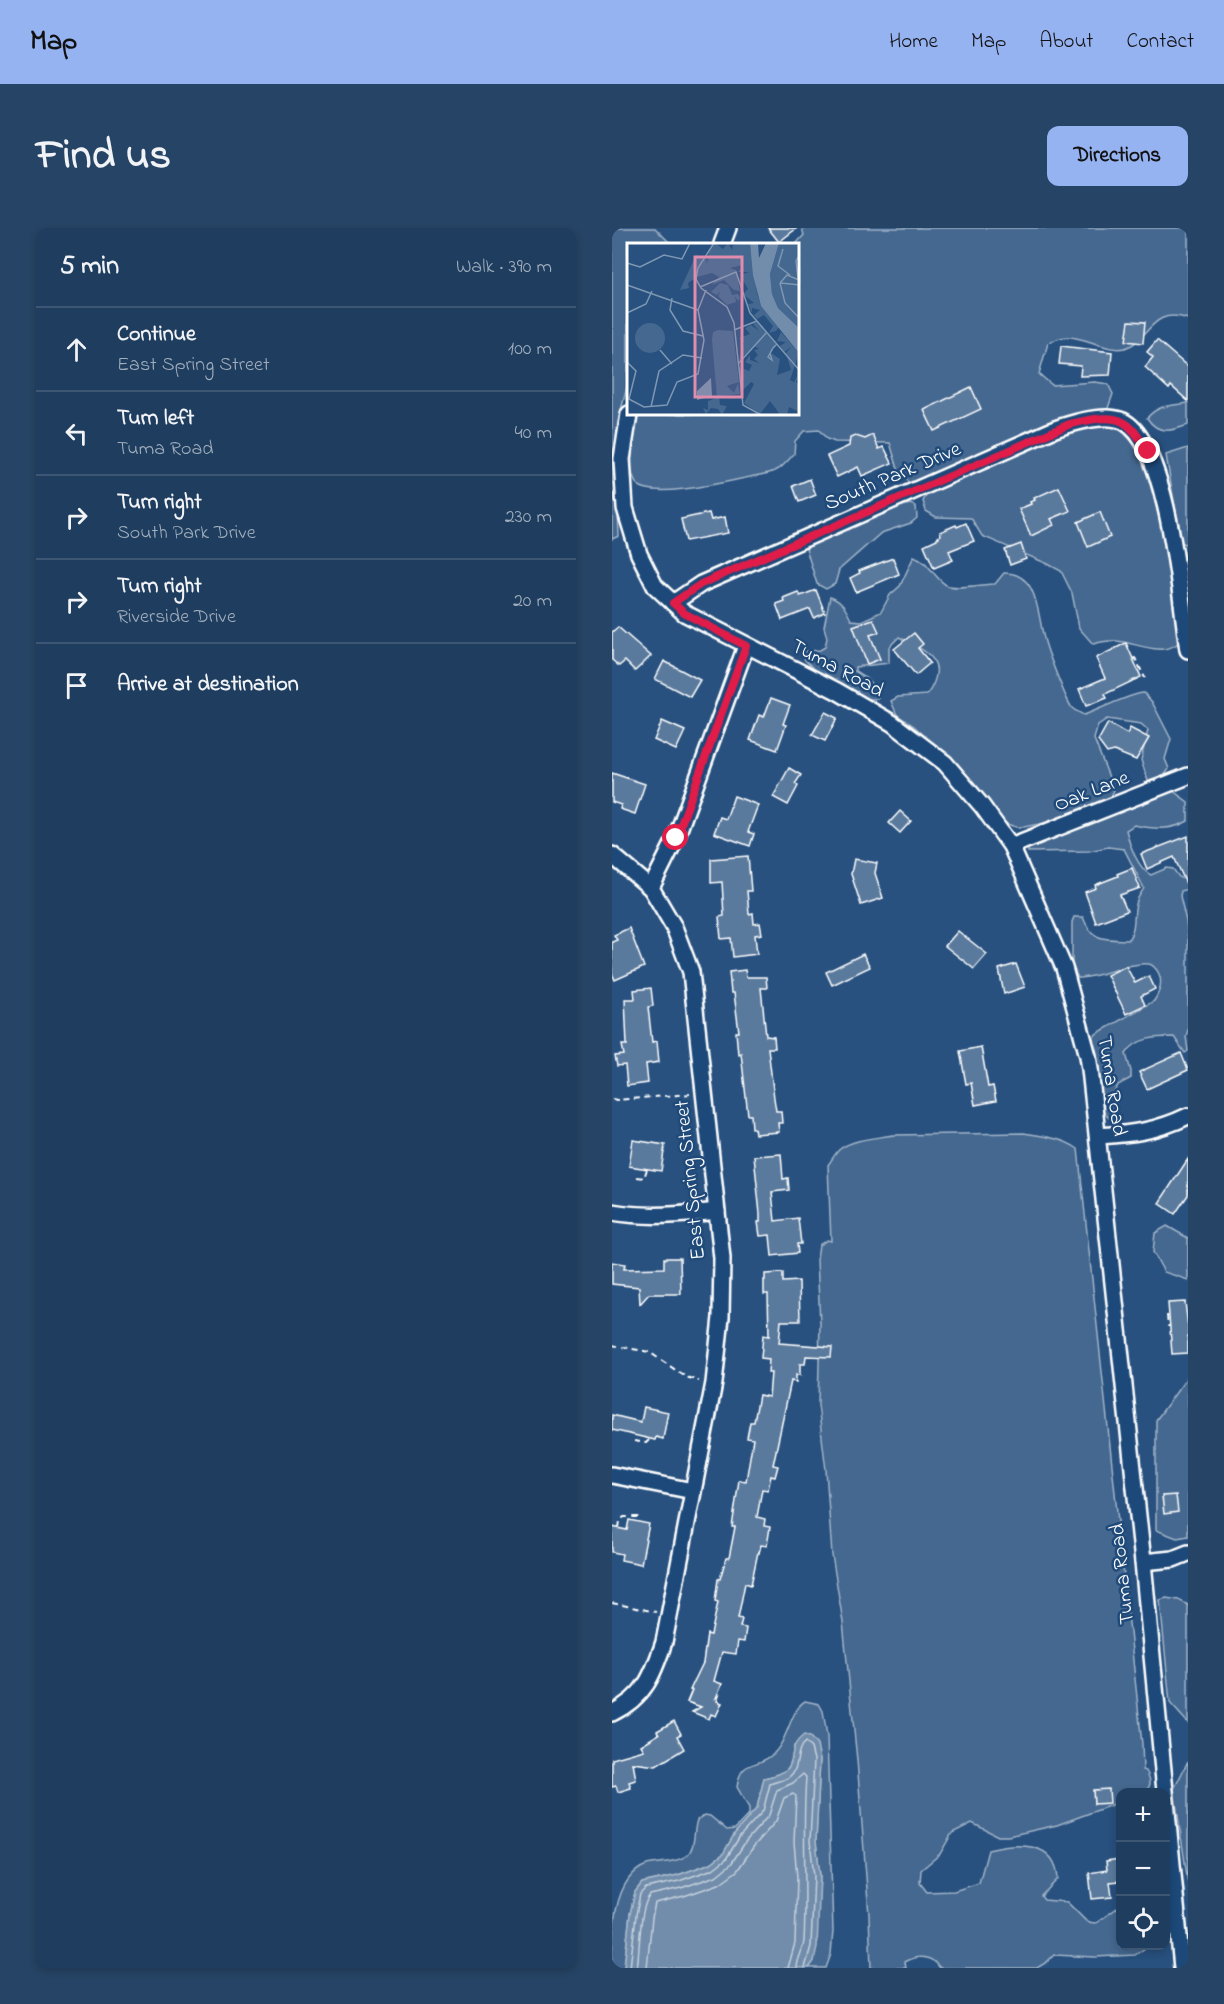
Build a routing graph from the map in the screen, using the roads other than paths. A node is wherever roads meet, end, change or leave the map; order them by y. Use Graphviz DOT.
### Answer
graph roads {
  1 [pos="728,228"];
  2 [pos="722,243"];
  3 [pos="629,416"];
  4 [pos="673,603"];
  5 [pos="746,646"];
  6 [pos="1188,650"];
  7 [pos="1188,776"];
  8 [pos="1011,846"];
  9 [pos="612,855"];
  10 [pos="651,888"];
  11 [pos="1188,1116"];
  12 [pos="1098,1136"];
  13 [pos="717,1211"];
  14 [pos="612,1212"];
  15 [pos="612,1475"];
  16 [pos="693,1491"];
  17 [pos="1188,1553"];
  18 [pos="1143,1562"];
  19 [pos="612,1713"];
  20 [pos="1182,1968"];
  1 -- 2 [label="street"];
  3 -- 4 [label="street, Tuma Road"];
  4 -- 5 [label="street, Tuma Road"];
  4 -- 6 [label="street, South Park Drive"];
  5 -- 8 [label="street, Tuma Road"];
  5 -- 10 [label="street"];
  7 -- 8 [label="street, Oak Lane"];
  8 -- 12 [label="street, Tuma Road"];
  9 -- 10 [label="street, East Spring Street"];
  10 -- 13 [label="street, East Spring Street"];
  11 -- 12 [label="street"];
  12 -- 18 [label="street, Tuma Road"];
  13 -- 14 [label="street"];
  13 -- 16 [label="street, East Spring Street"];
  15 -- 16 [label="street"];
  16 -- 19 [label="street, East Spring Street"];
  17 -- 18 [label="street"];
  18 -- 20 [label="street, Tuma Road"];
}
